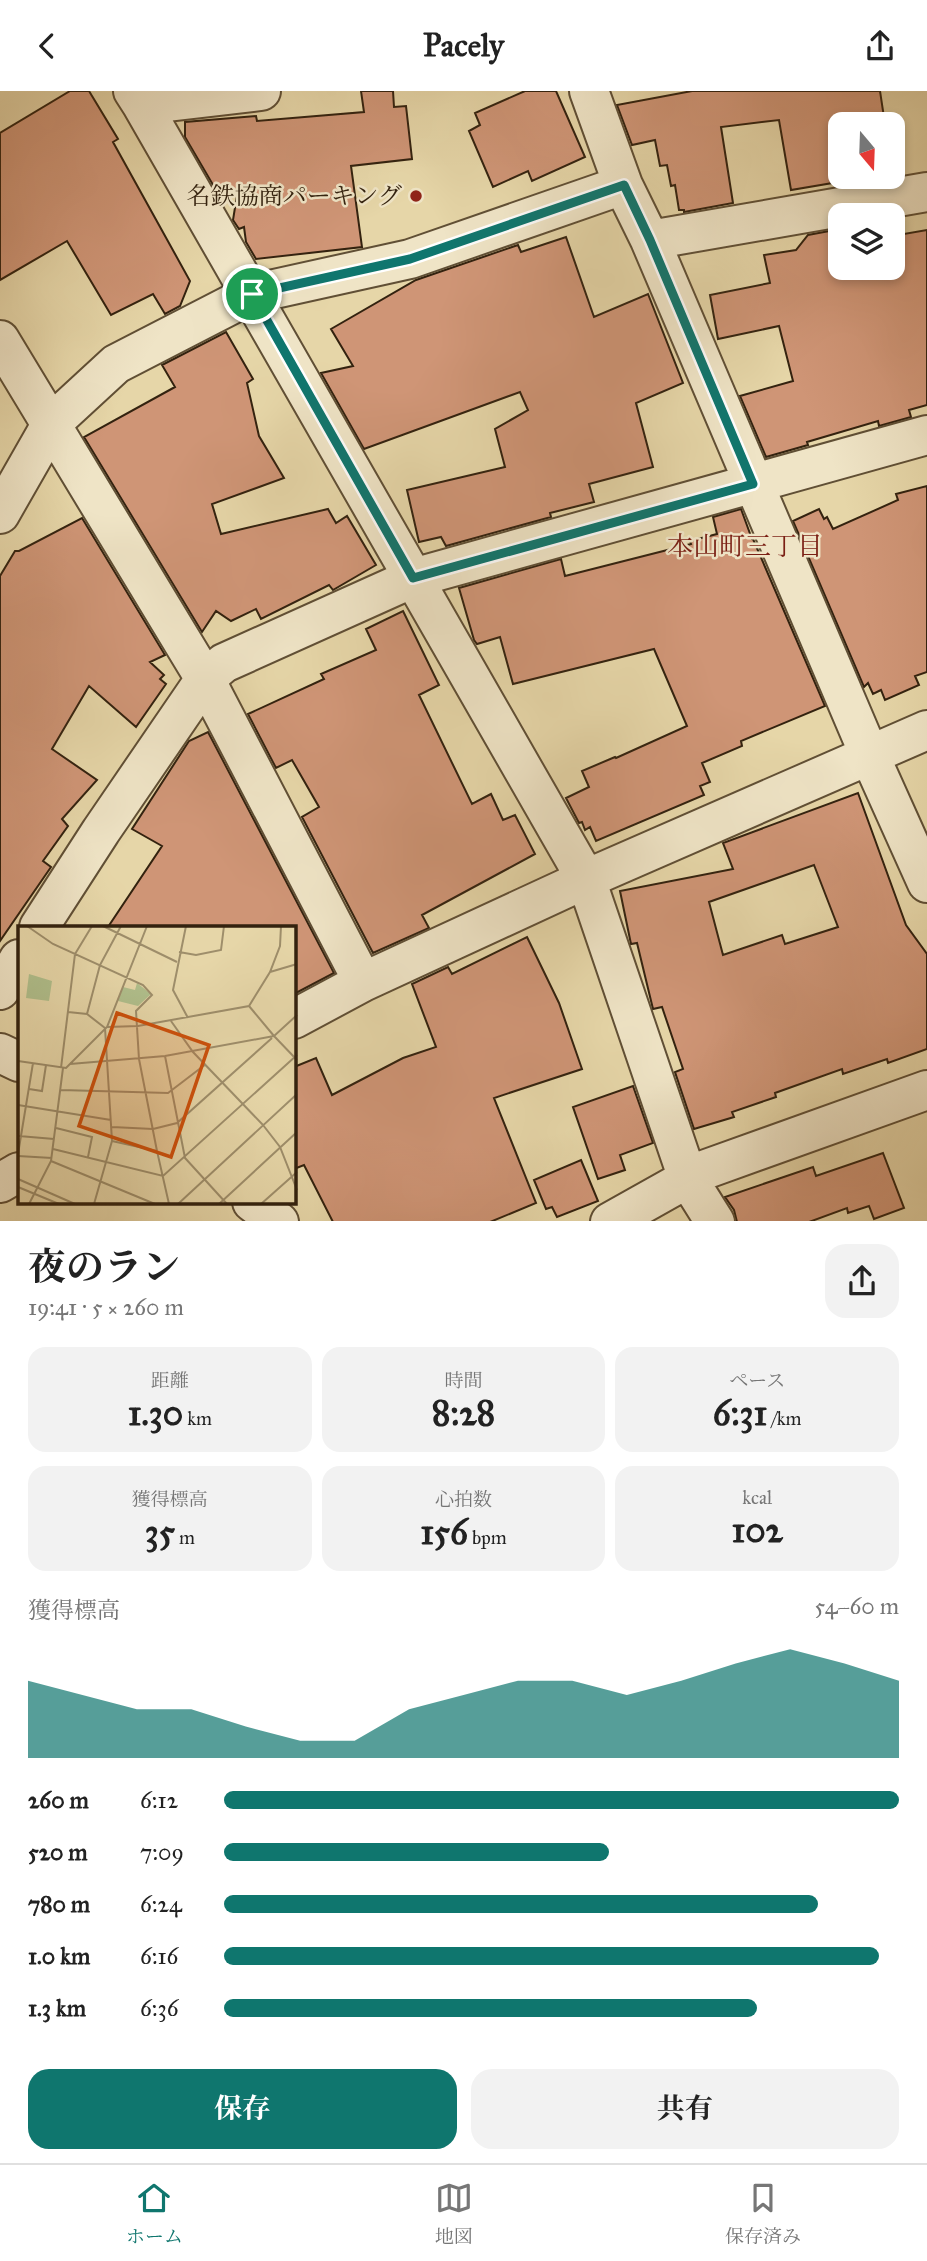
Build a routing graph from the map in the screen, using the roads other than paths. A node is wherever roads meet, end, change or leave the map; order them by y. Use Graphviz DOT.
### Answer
graph roads {
  1 [pos="261,91"];
  2 [pos="589,91"];
  3 [pos="137,98"];
  4 [pos="624,185"];
  5 [pos="927,193"];
  6 [pos="650,240"];
  7 [pos="252,294"];
  8 [pos="0,340"];
  9 [pos="51,423"];
  10 [pos="927,435"];
  11 [pos="753,484"];
  12 [pos="0,514"];
  13 [pos="413,578"];
  14 [pos="205,679"];
  15 [pos="927,730"];
  16 [pos="869,754"];
  17 [pos="586,879"];
  18 [pos="927,883"];
  19 [pos="40,926"];
  20 [pos="18,961"];
  21 [pos="363,982"];
  22 [pos="0,990"];
  23 [pos="296,1018"];
  24 [pos="0,1053"];
  25 [pos="18,1062"];
  26 [pos="927,1090"];
  27 [pos="18,1173"];
  28 [pos="688,1179"];
  29 [pos="0,1183"];
  30 [pos="255,1204"];
  31 [pos="279,1221"];
  32 [pos="610,1221"];
  33 [pos="715,1221"];
  1 -- 3 [label="street"];
  2 -- 4 [label="street"];
  3 -- 7 [label="street"];
  4 -- 6 [label="street"];
  4 -- 7 [label="street"];
  5 -- 6 [label="street"];
  6 -- 11 [label="street"];
  7 -- 9 [label="street"];
  7 -- 13 [label="street"];
  8 -- 9 [label="street"];
  9 -- 12 [label="street"];
  9 -- 14 [label="street"];
  10 -- 11 [label="street"];
  11 -- 13 [label="street"];
  11 -- 16 [label="street"];
  13 -- 14 [label="street"];
  13 -- 17 [label="street"];
  14 -- 19 [label="street"];
  14 -- 21 [label="street"];
  15 -- 16 [label="street"];
  16 -- 17 [label="street"];
  16 -- 18 [label="street"];
  17 -- 21 [label="street"];
  17 -- 28 [label="street"];
  20 -- 22 [label="street"];
  21 -- 23 [label="street"];
  24 -- 25 [label="street"];
  26 -- 28 [label="street"];
  27 -- 29 [label="street"];
  28 -- 32 [label="street"];
  28 -- 33 [label="street"];
  30 -- 31 [label="street"];
}
